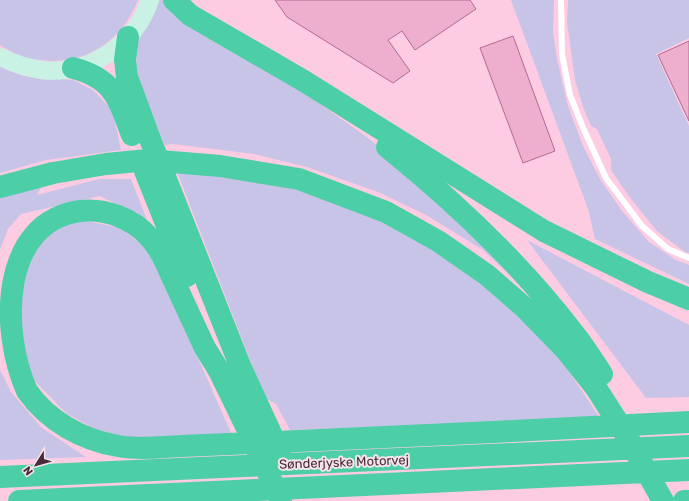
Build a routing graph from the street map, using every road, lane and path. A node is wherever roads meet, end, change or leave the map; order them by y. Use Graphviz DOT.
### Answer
graph roads {
  1 [pos="150,0"];
  2 [pos="174,0"];
  3 [pos="193,0"];
  4 [pos="560,0"];
  5 [pos="128,37"];
  6 [pos="0,57"];
  7 [pos="73,68"];
  8 [pos="304,81"];
  9 [pos="140,137"];
  10 [pos="396,140"];
  11 [pos="159,186"];
  12 [pos="0,187"];
  13 [pos="689,258"];
  14 [pos="689,299"];
  15 [pos="222,375"];
  16 [pos="603,387"];
  17 [pos="689,422"];
  18 [pos="689,446"];
  19 [pos="689,470"];
  20 [pos="0,477"];
  21 [pos="19,501"];
  22 [pos="281,501"];
  23 [pos="303,501"];
  24 [pos="664,501"];
  25 [pos="684,501"];
  26 [pos="689,501"];
  1 -- 5 [label="street"];
  2 -- 8 [label="highway"];
  3 -- 10 [label="highway"];
  4 -- 13 [label="lane"];
  5 -- 7 [label="street"];
  5 -- 9 [label="highway"];
  6 -- 7 [label="street"];
  7 -- 9 [label="highway"];
  8 -- 10 [label="highway"];
  8 -- 16 [label="highway"];
  9 -- 11 [label="highway"];
  10 -- 14 [label="highway"];
  11 -- 15 [label="highway"];
  11 -- 23 [label="highway"];
  12 -- 16 [label="highway"];
  15 -- 17 [label="highway"];
  15 -- 22 [label="highway"];
  16 -- 24 [label="highway"];
  18 -- 20 [label="highway, Sønderjyske Motorvej"];
  19 -- 21 [label="highway, Sønderjyske Motorvej"];
  25 -- 26 [label="highway"];
}
